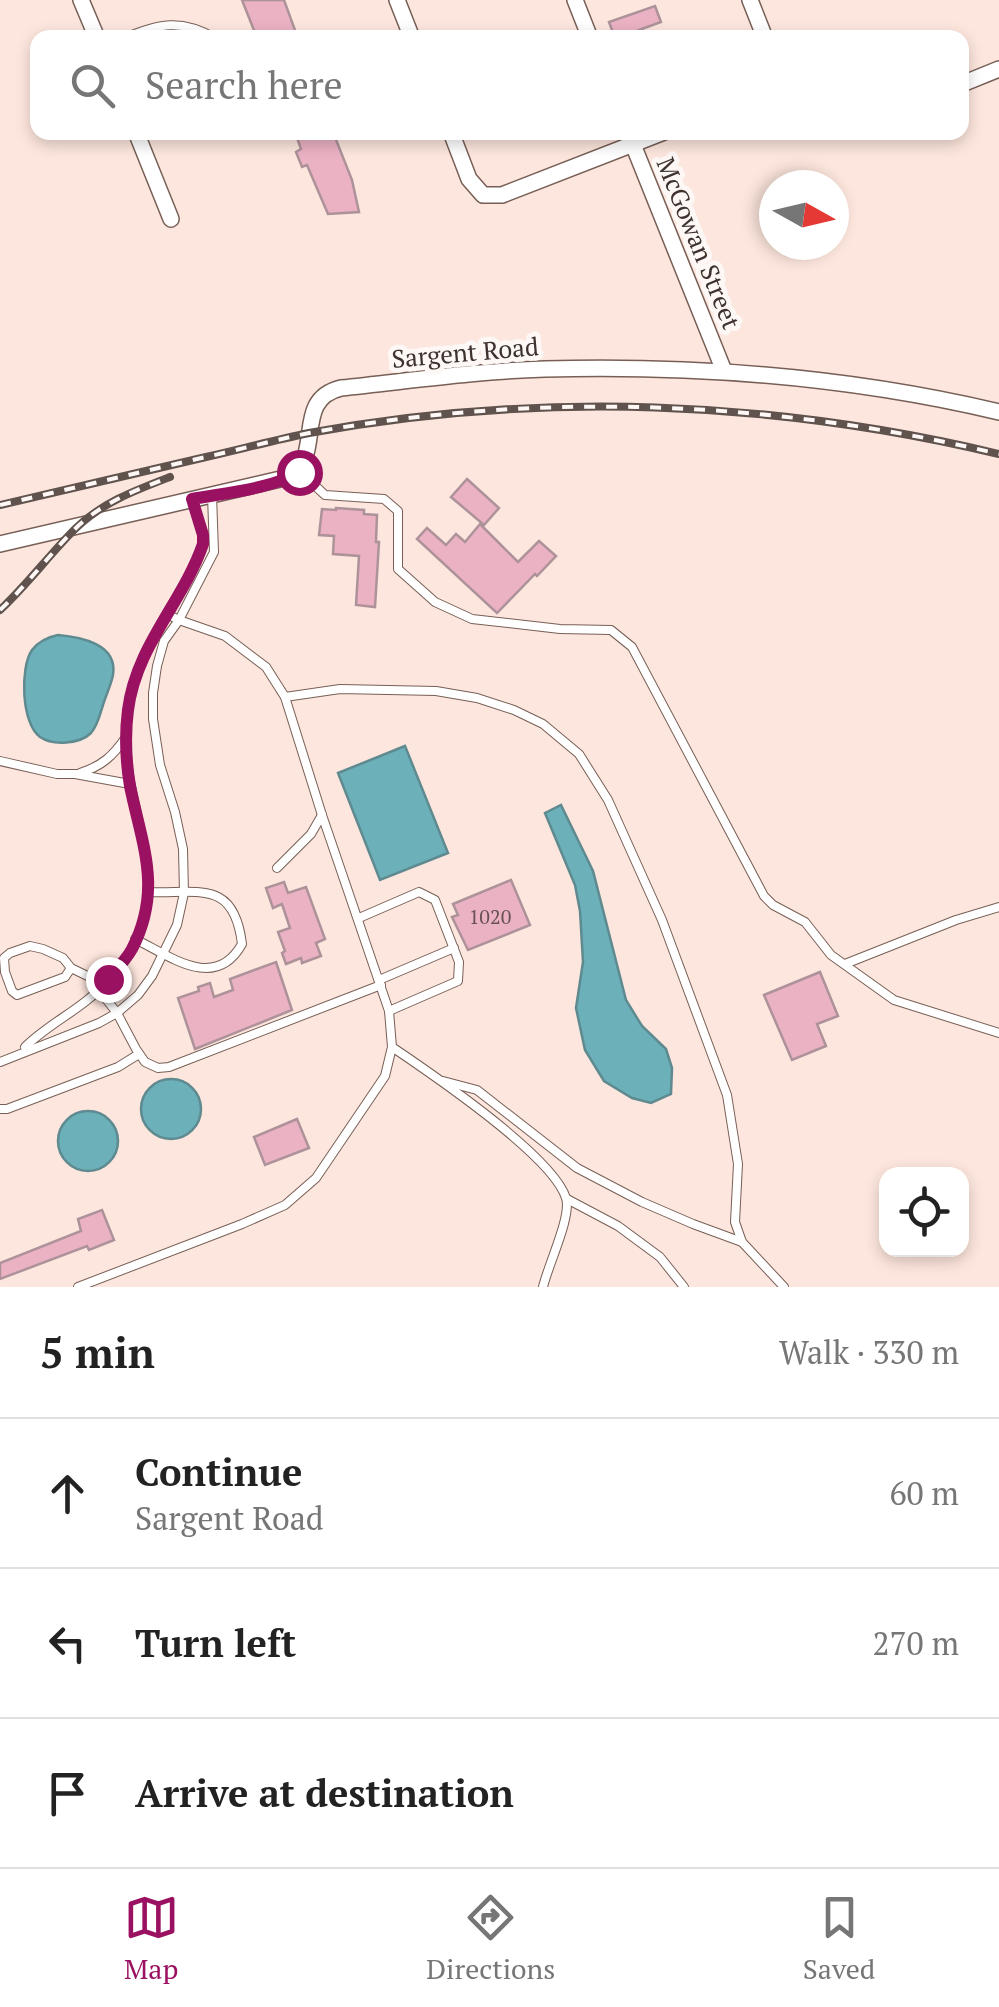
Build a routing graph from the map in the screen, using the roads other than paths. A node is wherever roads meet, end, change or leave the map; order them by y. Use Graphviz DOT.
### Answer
graph roads {
  1 [pos="81,0"];
  2 [pos="397,0"];
  3 [pos="574,0"];
  4 [pos="750,0"];
  5 [pos="94,30"];
  6 [pos="145,30"];
  7 [pos="196,30"];
  8 [pos="409,30"];
  9 [pos="587,30"];
  10 [pos="762,30"];
  11 [pos="999,69"];
  12 [pos="969,81"];
  13 [pos="139,140"];
  14 [pos="453,140"];
  15 [pos="629,140"];
  16 [pos="631,140"];
  17 [pos="172,219"];
  18 [pos="724,371"];
  19 [pos="999,412"];
  20 [pos="299,472"];
  21 [pos="212,495"];
  22 [pos="192,499"];
  23 [pos="0,544"];
  24 [pos="167,614"];
  25 [pos="179,620"];
  26 [pos="285,697"];
  27 [pos="126,736"];
  28 [pos="0,761"];
  29 [pos="75,774"];
  30 [pos="130,784"];
  31 [pos="322,814"];
  32 [pos="276,868"];
  33 [pos="149,892"];
  34 [pos="184,893"];
  35 [pos="999,906"];
  36 [pos="358,918"];
  37 [pos="136,939"];
  38 [pos="454,948"];
  39 [pos="164,952"];
  40 [pos="844,964"];
  41 [pos="71,968"];
  42 [pos="380,982"];
  43 [pos="102,987"];
  44 [pos="389,1010"];
  45 [pos="117,1013"];
  46 [pos="999,1032"];
  47 [pos="392,1047"];
  48 [pos="20,1052"];
  49 [pos="140,1054"];
  50 [pos="0,1062"];
  51 [pos="443,1082"];
  52 [pos="0,1110"];
  53 [pos="567,1200"];
  54 [pos="742,1242"];
  55 [pos="782,1286"];
  56 [pos="78,1287"];
  57 [pos="543,1287"];
  58 [pos="684,1287"];
  1 -- 5 [label="street"];
  2 -- 8 [label="street"];
  3 -- 9 [label="street"];
  4 -- 10 [label="street"];
  6 -- 7 [label="lane"];
  11 -- 12 [label="street"];
  13 -- 17 [label="street"];
  14 -- 15 [label="street"];
  16 -- 18 [label="street, McGowan Street"];
  18 -- 19 [label="street, Sargent Road"];
  18 -- 20 [label="street, Sargent Road"];
  20 -- 21 [label="street"];
  20 -- 40 [label="lane"];
  21 -- 22 [label="street"];
  21 -- 25 [label="lane"];
  22 -- 23 [label="street"];
  22 -- 24 [label="lane"];
  24 -- 25 [label="lane"];
  24 -- 27 [label="lane"];
  25 -- 26 [label="lane"];
  25 -- 34 [label="lane"];
  26 -- 31 [label="lane"];
  26 -- 54 [label="lane"];
  27 -- 29 [label="lane"];
  27 -- 30 [label="lane"];
  28 -- 29 [label="lane"];
  29 -- 30 [label="lane"];
  30 -- 33 [label="lane"];
  31 -- 32 [label="lane"];
  31 -- 36 [label="lane"];
  33 -- 34 [label="lane"];
  33 -- 37 [label="lane"];
  34 -- 39 [label="lane"];
  34 -- 39 [label="lane"];
  35 -- 40 [label="lane"];
  36 -- 38 [label="lane"];
  36 -- 42 [label="lane"];
  37 -- 39 [label="lane"];
  37 -- 43 [label="lane"];
  38 -- 42 [label="lane"];
  38 -- 44 [label="lane"];
  39 -- 45 [label="lane"];
  40 -- 46 [label="lane"];
  41 -- 41 [label="lane"];
  41 -- 43 [label="lane"];
  42 -- 44 [label="lane"];
  42 -- 49 [label="lane"];
  43 -- 45 [label="lane"];
  43 -- 48 [label="lane"];
  44 -- 47 [label="lane"];
  45 -- 48 [label="lane"];
  45 -- 49 [label="lane"];
  47 -- 51 [label="lane"];
  47 -- 56 [label="lane"];
  48 -- 50 [label="lane"];
  49 -- 52 [label="lane"];
  51 -- 53 [label="lane"];
  51 -- 54 [label="lane"];
  53 -- 57 [label="lane"];
  53 -- 58 [label="lane"];
  54 -- 55 [label="lane"];
}
